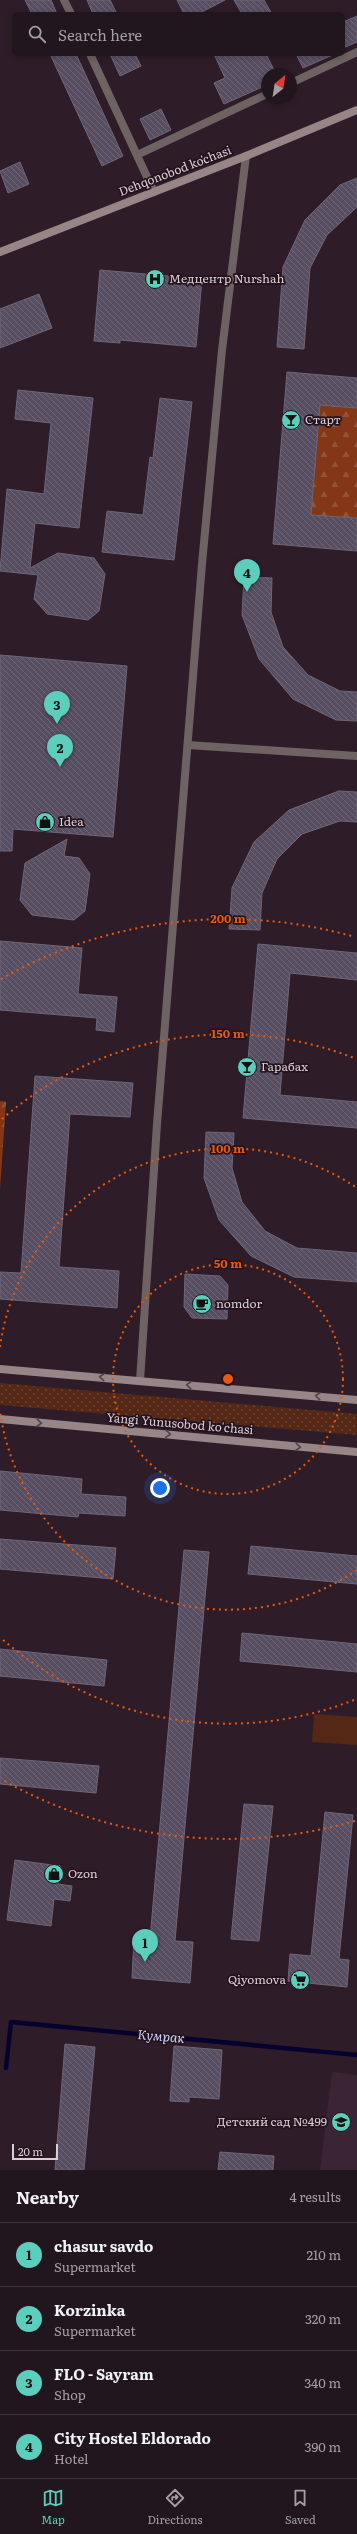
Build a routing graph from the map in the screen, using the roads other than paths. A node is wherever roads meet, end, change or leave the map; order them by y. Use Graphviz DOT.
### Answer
graph roads {
  1 [pos="64,0"];
  2 [pos="69,12"];
  3 [pos="357,52"];
  4 [pos="91,56"];
  5 [pos="297,80"];
  6 [pos="261,97"];
  7 [pos="357,110"];
  8 [pos="137,155"];
  9 [pos="246,156"];
  10 [pos="154,192"];
  11 [pos="0,252"];
  12 [pos="188,745"];
  13 [pos="357,756"];
  14 [pos="0,1369"];
  15 [pos="140,1381"];
  16 [pos="357,1400"];
  17 [pos="0,1419"];
  18 [pos="357,1452"];
  1 -- 2 [label="street"];
  3 -- 5 [label="street"];
  4 -- 8 [label="street"];
  6 -- 8 [label="street"];
  7 -- 9 [label="main road, Dehqonobod koʻchasi"];
  8 -- 10 [label="street"];
  9 -- 10 [label="main road, Dehqonobod koʻchasi"];
  9 -- 12 [label="street"];
  10 -- 11 [label="main road, Dehqonobod koʻchasi"];
  12 -- 13 [label="street"];
  12 -- 15 [label="street"];
  15 -- 14 [label="main road, one-way"];
  16 -- 15 [label="main road, one-way"];
  17 -- 18 [label="main road, Yangi Yunusobod ko'chasi, one-way"];
}
